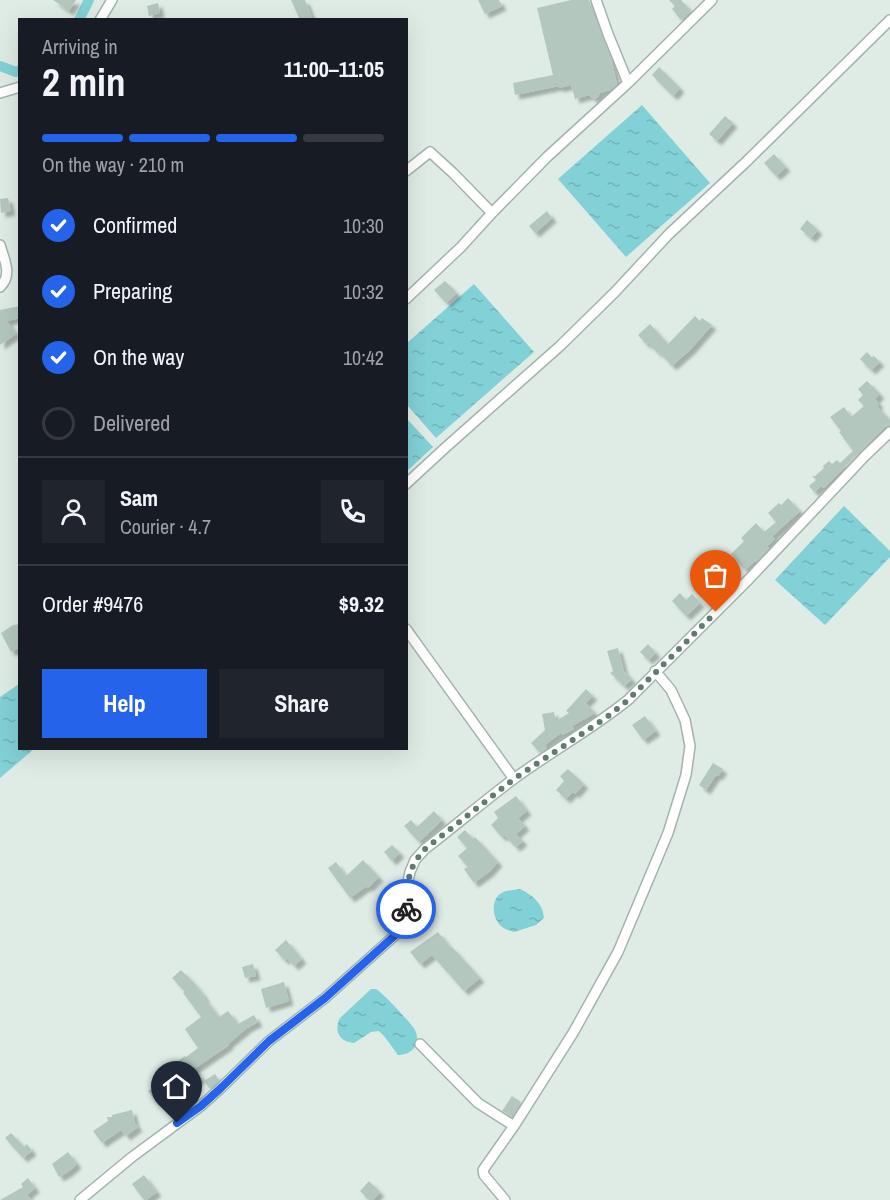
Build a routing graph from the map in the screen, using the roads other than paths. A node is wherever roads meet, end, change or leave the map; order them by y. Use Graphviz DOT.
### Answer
graph roads {
  1 [pos="112,0"];
  2 [pos="596,0"];
  3 [pos="712,0"];
  4 [pos="101,18"];
  5 [pos="890,20"];
  6 [pos="628,83"];
  7 [pos="18,88"];
  8 [pos="0,93"];
  9 [pos="408,170"];
  10 [pos="492,213"];
  11 [pos="0,245"];
  12 [pos="0,287"];
  13 [pos="408,297"];
  14 [pos="890,432"];
  15 [pos="408,482"];
  16 [pos="408,632"];
  17 [pos="655,671"];
  18 [pos="514,779"];
  19 [pos="420,1044"];
  20 [pos="514,1126"];
  21 [pos="80,1200"];
  22 [pos="505,1200"];
  1 -- 4 [label="street"];
  2 -- 6 [label="street"];
  3 -- 6 [label="street"];
  5 -- 15 [label="street"];
  6 -- 10 [label="street"];
  7 -- 8 [label="street"];
  9 -- 10 [label="street"];
  10 -- 13 [label="street"];
  11 -- 12 [label="street"];
  14 -- 17 [label="street"];
  16 -- 18 [label="street"];
  17 -- 18 [label="street"];
  17 -- 20 [label="street"];
  18 -- 21 [label="street"];
  19 -- 20 [label="street"];
  20 -- 22 [label="street"];
}
